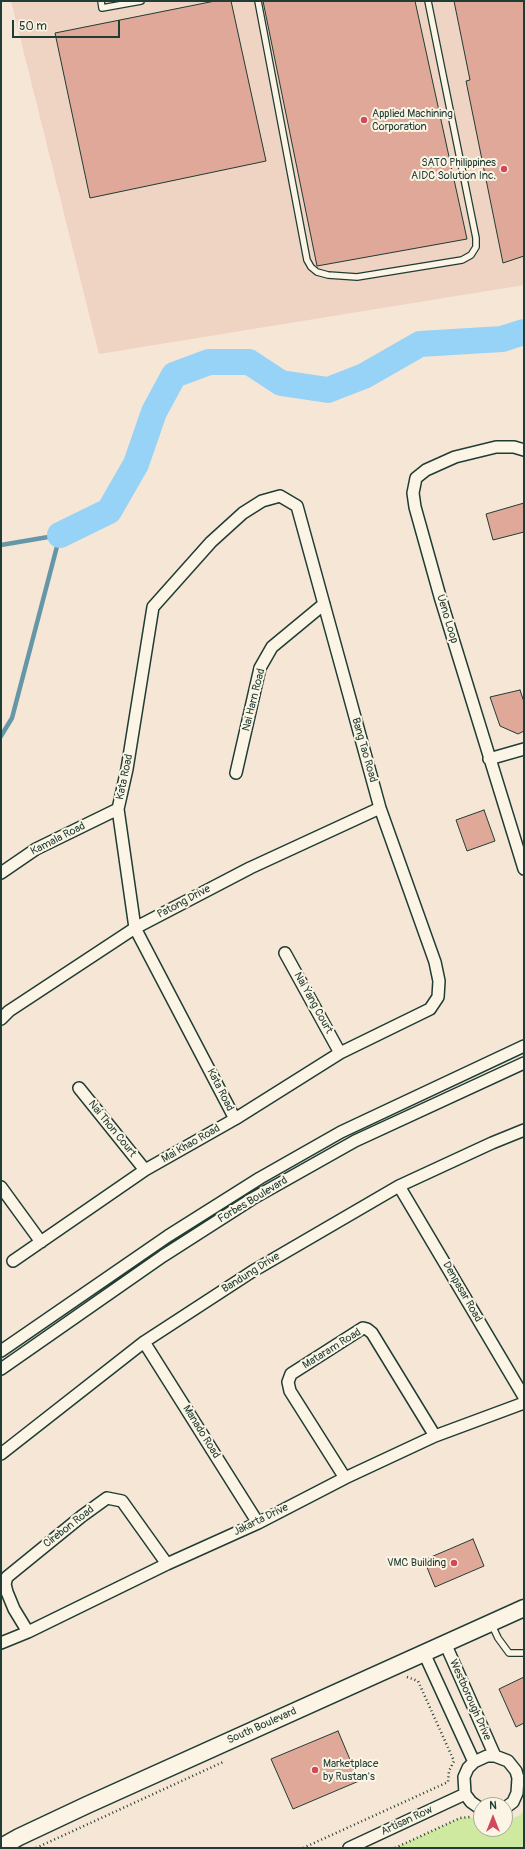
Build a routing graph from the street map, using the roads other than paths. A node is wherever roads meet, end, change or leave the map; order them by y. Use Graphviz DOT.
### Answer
graph roads {
  1 [pos="102,1"];
  2 [pos="141,1"];
  3 [pos="258,1"];
  4 [pos="428,1"];
  5 [pos="524,450"];
  6 [pos="280,496"];
  7 [pos="324,604"];
  8 [pos="524,749"];
  9 [pos="489,758"];
  10 [pos="236,773"];
  11 [pos="380,808"];
  12 [pos="118,809"];
  13 [pos="524,869"];
  14 [pos="1,873"];
  15 [pos="135,928"];
  16 [pos="285,953"];
  17 [pos="430,1009"];
  18 [pos="1,1019"];
  19 [pos="524,1046"];
  20 [pos="340,1053"];
  21 [pos="524,1063"];
  22 [pos="79,1088"];
  23 [pos="235,1119"];
  24 [pos="524,1130"];
  25 [pos="145,1170"];
  26 [pos="399,1186"];
  27 [pos="1,1187"];
  28 [pos="41,1242"];
  29 [pos="13,1262"];
  30 [pos="144,1342"];
  31 [pos="1,1351"];
  32 [pos="3,1363"];
  33 [pos="524,1398"];
  34 [pos="524,1403"];
  35 [pos="435,1436"];
  36 [pos="1,1454"];
  37 [pos="344,1478"];
  38 [pos="258,1523"];
  39 [pos="167,1564"];
  40 [pos="524,1608"];
  41 [pos="491,1622"];
  42 [pos="28,1632"];
  43 [pos="1,1643"];
  44 [pos="445,1643"];
  45 [pos="424,1653"];
  46 [pos="524,1653"];
  47 [pos="495,1756"];
  48 [pos="474,1762"];
  49 [pos="524,1764"];
  50 [pos="512,1766"];
  51 [pos="522,1783"];
  52 [pos="466,1794"];
  53 [pos="513,1802"];
  54 [pos="473,1803"];
  55 [pos="1,1847"];
  56 [pos="349,1848"];
  1 -- 2 [label="lane"];
  3 -- 4 [label="lane"];
  5 -- 9 [label="street, Ueno Loop"];
  6 -- 7 [label="street, Bang Tao Road"];
  6 -- 12 [label="street, Kata Road"];
  7 -- 10 [label="street, Nai Harn Road"];
  7 -- 11 [label="street, Bang Tao Road"];
  8 -- 9 [label="street"];
  9 -- 13 [label="street, Ueno Loop"];
  11 -- 15 [label="street, Patong Drive"];
  11 -- 17 [label="street, Bang Tao Road"];
  12 -- 14 [label="street, Kamala Road"];
  12 -- 15 [label="street, Kata Road"];
  15 -- 18 [label="street, Patong Drive"];
  15 -- 23 [label="street, Kata Road"];
  16 -- 20 [label="street, Nai Yang Court"];
  17 -- 20 [label="street, Mai Khao Road"];
  19 -- 31 [label="street, Forbes Boulevard"];
  20 -- 23 [label="street, Mai Khao Road"];
  21 -- 32 [label="street, Forbes Boulevard"];
  22 -- 25 [label="street, Nai Thon Court"];
  23 -- 25 [label="street, Mai Khao Road"];
  24 -- 26 [label="street, Bandung Drive"];
  25 -- 28 [label="street, Mai Khao Road"];
  26 -- 30 [label="street, Bandung Drive"];
  26 -- 33 [label="street, Denpasar Road"];
  27 -- 28 [label="street"];
  28 -- 29 [label="street, Mai Khao Road"];
  30 -- 36 [label="street, Bandung Drive"];
  30 -- 38 [label="street, Manado Road"];
  34 -- 35 [label="street, Jakarta Drive"];
  35 -- 37 [label="street, Jakarta Drive"];
  35 -- 37 [label="street, Mataram Road"];
  37 -- 38 [label="street, Jakarta Drive"];
  38 -- 39 [label="street, Jakarta Drive"];
  39 -- 42 [label="street, Jakarta Drive"];
  39 -- 42 [label="street, Cirebon Road"];
  40 -- 41 [label="main road, South Boulevard"];
  41 -- 44 [label="main road, South Boulevard"];
  41 -- 46 [label="lane"];
  42 -- 43 [label="street, Jakarta Drive"];
  44 -- 45 [label="main road, South Boulevard"];
  44 -- 47 [label="street, Westborough Drive"];
  45 -- 48 [label="street, Westborough Drive"];
  45 -- 55 [label="main road, South Boulevard"];
  47 -- 48 [label="street"];
  47 -- 50 [label="street"];
  48 -- 52 [label="street"];
  49 -- 50 [label="street"];
  50 -- 51 [label="street"];
  51 -- 53 [label="street"];
  52 -- 54 [label="street"];
  52 -- 56 [label="street, Artisan Row"];
}
